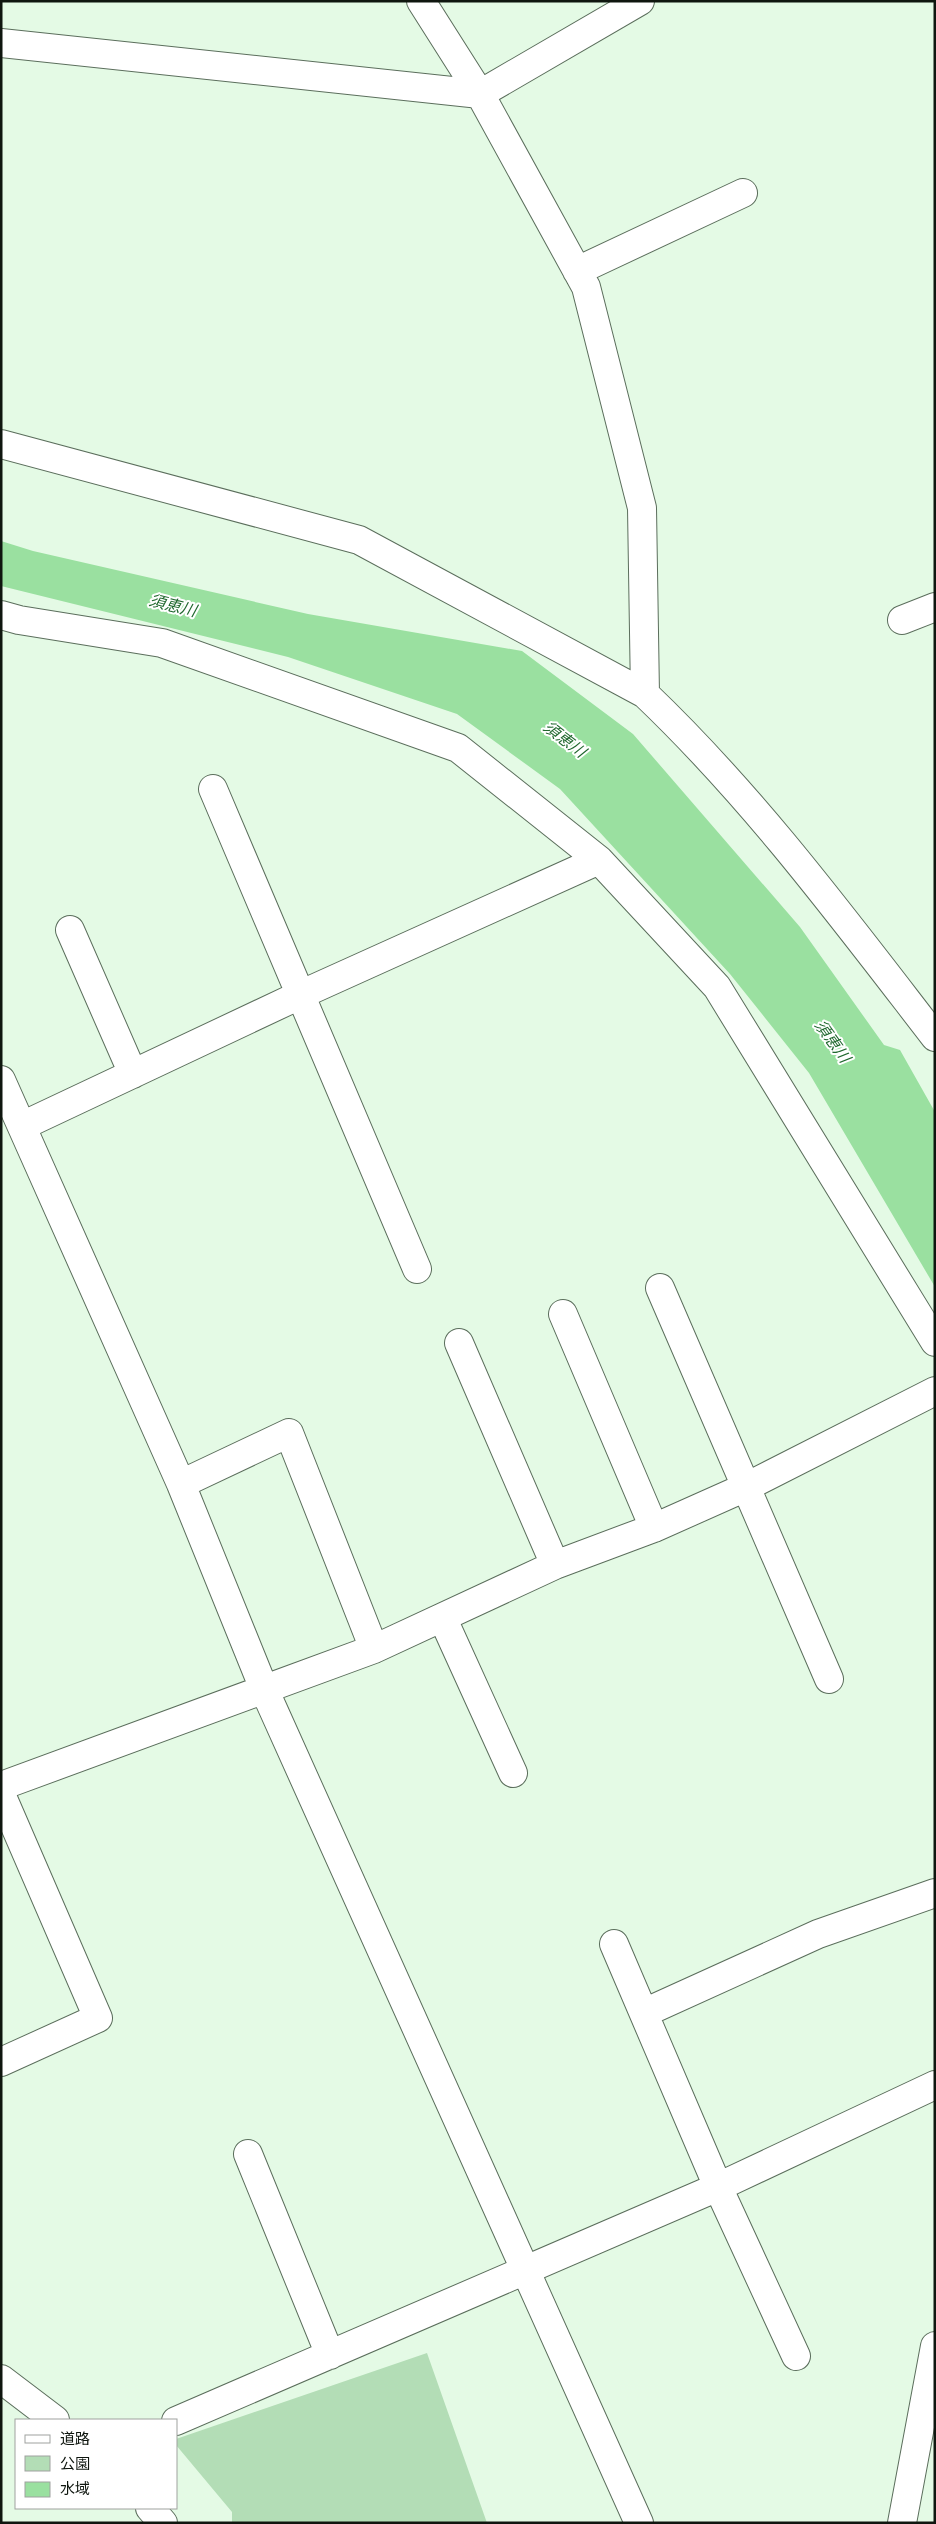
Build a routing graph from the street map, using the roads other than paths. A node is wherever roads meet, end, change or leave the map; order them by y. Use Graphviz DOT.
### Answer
graph roads {
  1 [pos="421,1"];
  2 [pos="640,1"];
  3 [pos="1,43"];
  4 [pos="480,94"];
  5 [pos="743,194"];
  6 [pos="577,271"];
  7 [pos="1,444"];
  8 [pos="935,607"];
  9 [pos="1,615"];
  10 [pos="902,620"];
  11 [pos="644,694"];
  12 [pos="213,789"];
  13 [pos="599,860"];
  14 [pos="70,930"];
  15 [pos="302,994"];
  16 [pos="935,1037"];
  17 [pos="133,1074"];
  18 [pos="1,1080"];
  19 [pos="22,1126"];
  20 [pos="417,1269"];
  21 [pos="660,1288"];
  22 [pos="563,1314"];
  23 [pos="935,1342"];
  24 [pos="459,1343"];
  25 [pos="935,1391"];
  26 [pos="181,1484"];
  27 [pos="746,1487"];
  28 [pos="654,1528"];
  29 [pos="555,1565"];
  30 [pos="443,1619"];
  31 [pos="374,1649"];
  32 [pos="829,1679"];
  33 [pos="264,1690"];
  34 [pos="513,1773"];
  35 [pos="1,1786"];
  36 [pos="1,1794"];
  37 [pos="935,1893"];
  38 [pos="614,1944"];
  39 [pos="644,2013"];
  40 [pos="1,2062"];
  41 [pos="935,2085"];
  42 [pos="248,2154"];
  43 [pos="718,2187"];
  44 [pos="526,2270"];
  45 [pos="935,2346"];
  46 [pos="330,2355"];
  47 [pos="796,2356"];
  48 [pos="1,2379"];
  49 [pos="54,2419"];
  50 [pos="178,2420"];
  51 [pos="151,2509"];
  52 [pos="163,2523"];
  53 [pos="640,2523"];
  54 [pos="902,2523"];
  1 -- 4 [label="street"];
  2 -- 4 [label="street"];
  3 -- 4 [label="street"];
  4 -- 6 [label="street"];
  5 -- 6 [label="street"];
  6 -- 11 [label="street"];
  7 -- 11 [label="street"];
  8 -- 10 [label="street"];
  9 -- 13 [label="street"];
  11 -- 16 [label="street"];
  12 -- 15 [label="street"];
  13 -- 15 [label="street"];
  13 -- 23 [label="street"];
  14 -- 17 [label="street"];
  15 -- 17 [label="street"];
  15 -- 20 [label="street"];
  17 -- 19 [label="street"];
  18 -- 19 [label="street"];
  19 -- 26 [label="street"];
  21 -- 27 [label="street"];
  22 -- 28 [label="street"];
  24 -- 29 [label="street"];
  25 -- 27 [label="street"];
  26 -- 31 [label="street"];
  26 -- 33 [label="street"];
  27 -- 28 [label="street"];
  27 -- 32 [label="street"];
  28 -- 29 [label="street"];
  29 -- 30 [label="street"];
  30 -- 31 [label="street"];
  30 -- 34 [label="street"];
  31 -- 33 [label="street"];
  33 -- 35 [label="street"];
  33 -- 44 [label="street"];
  36 -- 40 [label="street"];
  37 -- 39 [label="street"];
  38 -- 39 [label="street"];
  39 -- 43 [label="street"];
  41 -- 43 [label="street"];
  42 -- 46 [label="street"];
  43 -- 44 [label="street"];
  43 -- 47 [label="street"];
  44 -- 46 [label="street"];
  44 -- 53 [label="street"];
  45 -- 54 [label="street"];
  46 -- 50 [label="street"];
  48 -- 49 [label="street"];
  51 -- 52 [label="street"];
}
